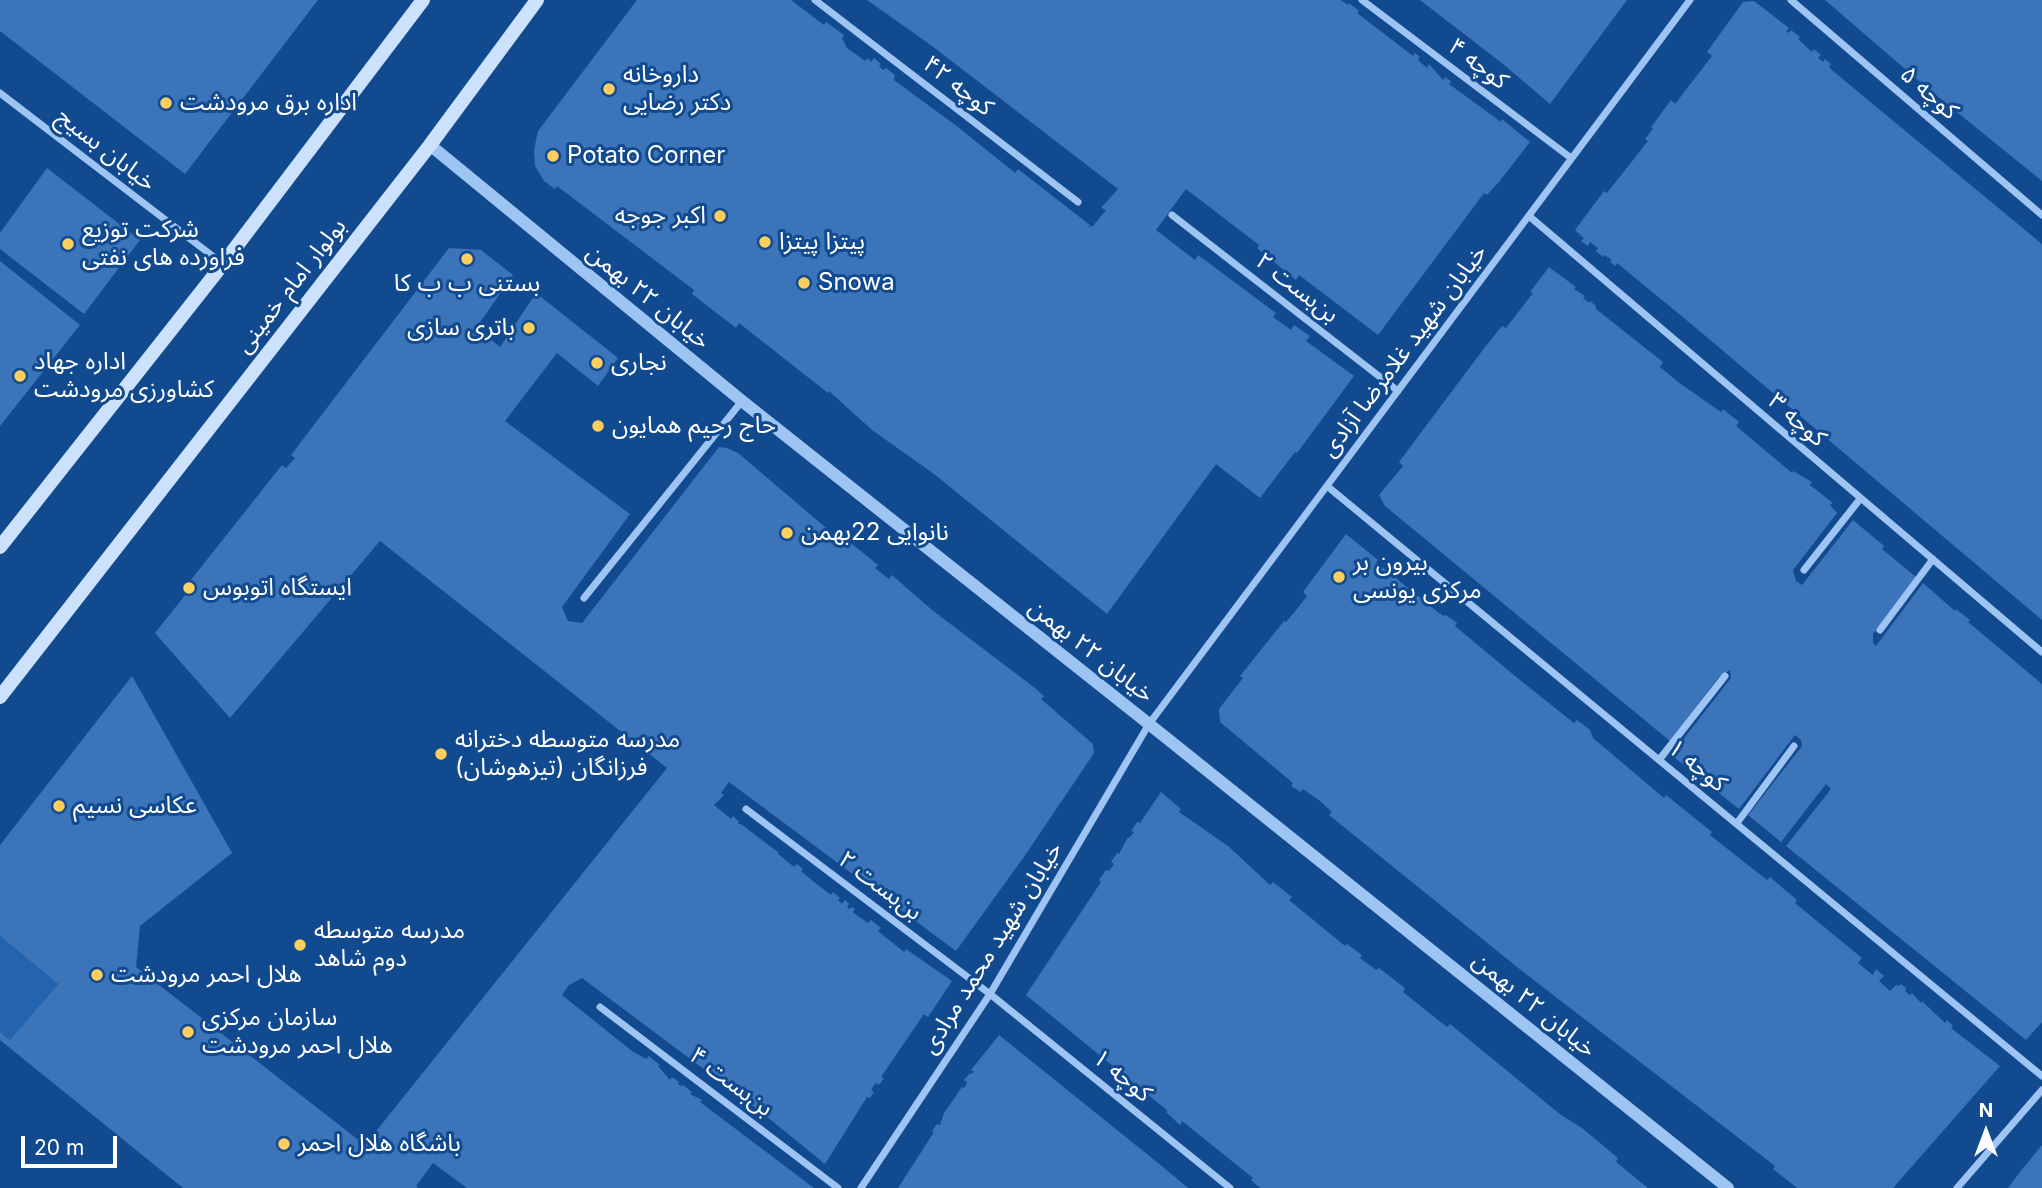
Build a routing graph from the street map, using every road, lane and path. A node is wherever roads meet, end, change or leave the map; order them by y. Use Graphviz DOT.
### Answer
graph roads {
  1 [pos="424,0"];
  2 [pos="537,0"];
  3 [pos="815,0"];
  4 [pos="1362,0"];
  5 [pos="1689,0"];
  6 [pos="1791,0"];
  7 [pos="0,93"];
  8 [pos="430,145"];
  9 [pos="1571,158"];
  10 [pos="1078,202"];
  11 [pos="1172,215"];
  12 [pos="2042,215"];
  13 [pos="1529,216"];
  14 [pos="223,264"];
  15 [pos="1398,391"];
  16 [pos="742,401"];
  17 [pos="1327,485"];
  18 [pos="1860,499"];
  19 [pos="0,547"];
  20 [pos="1933,559"];
  21 [pos="1804,570"];
  22 [pos="584,598"];
  23 [pos="1880,630"];
  24 [pos="2042,652"];
  25 [pos="1726,676"];
  26 [pos="0,697"];
  27 [pos="1149,724"];
  28 [pos="1794,746"];
  29 [pos="1659,760"];
  30 [pos="746,809"];
  31 [pos="1737,823"];
  32 [pos="990,994"];
  33 [pos="600,1007"];
  34 [pos="2042,1076"];
  35 [pos="2042,1090"];
  36 [pos="2039,1099"];
  37 [pos="838,1188"];
  38 [pos="861,1188"];
  39 [pos="1230,1188"];
  40 [pos="1728,1188"];
  41 [pos="1957,1188"];
  1 -- 14 [label="main road"];
  2 -- 8 [label="main road, بولوار امام خمینی"];
  3 -- 10 [label="street, کوچه ۴۲"];
  4 -- 9 [label="street, کوچه ۴"];
  5 -- 9 [label="street, خیابان شهید غلامرضا آزادی"];
  6 -- 12 [label="street, کوچه ۵"];
  7 -- 14 [label="street, خیابان بسیج"];
  8 -- 16 [label="street, خیابان ۲۲ بهمن"];
  8 -- 26 [label="main road, بولوار امام خمینی"];
  9 -- 13 [label="street, خیابان شهید غلامرضا آزادی"];
  11 -- 15 [label="street, بن‌بست ۲"];
  13 -- 15 [label="street, خیابان شهید غلامرضا آزادی"];
  13 -- 18 [label="street, کوچه ۳"];
  14 -- 19 [label="main road"];
  15 -- 17 [label="street, خیابان شهید غلامرضا آزادی"];
  16 -- 22 [label="street"];
  16 -- 27 [label="street, خیابان ۲۲ بهمن"];
  17 -- 27 [label="street, خیابان شهید غلامرضا آزادی"];
  17 -- 29 [label="street, کوچه ۱"];
  18 -- 20 [label="street, کوچه ۳"];
  18 -- 21 [label="street"];
  20 -- 23 [label="street"];
  20 -- 24 [label="street, کوچه ۳"];
  25 -- 29 [label="street"];
  27 -- 32 [label="street, خیابان شهید محمد مرادی"];
  27 -- 40 [label="street, خیابان ۲۲ بهمن"];
  28 -- 31 [label="street"];
  29 -- 31 [label="street, کوچه ۱"];
  30 -- 32 [label="street, بن‌بست ۲"];
  31 -- 34 [label="street, کوچه ۱"];
  32 -- 38 [label="street, خیابان شهید محمد مرادی"];
  32 -- 39 [label="street, کوچه ۱"];
  33 -- 37 [label="street, بن‌بست ۴"];
  35 -- 36 [label="street"];
  36 -- 41 [label="street"];
}
